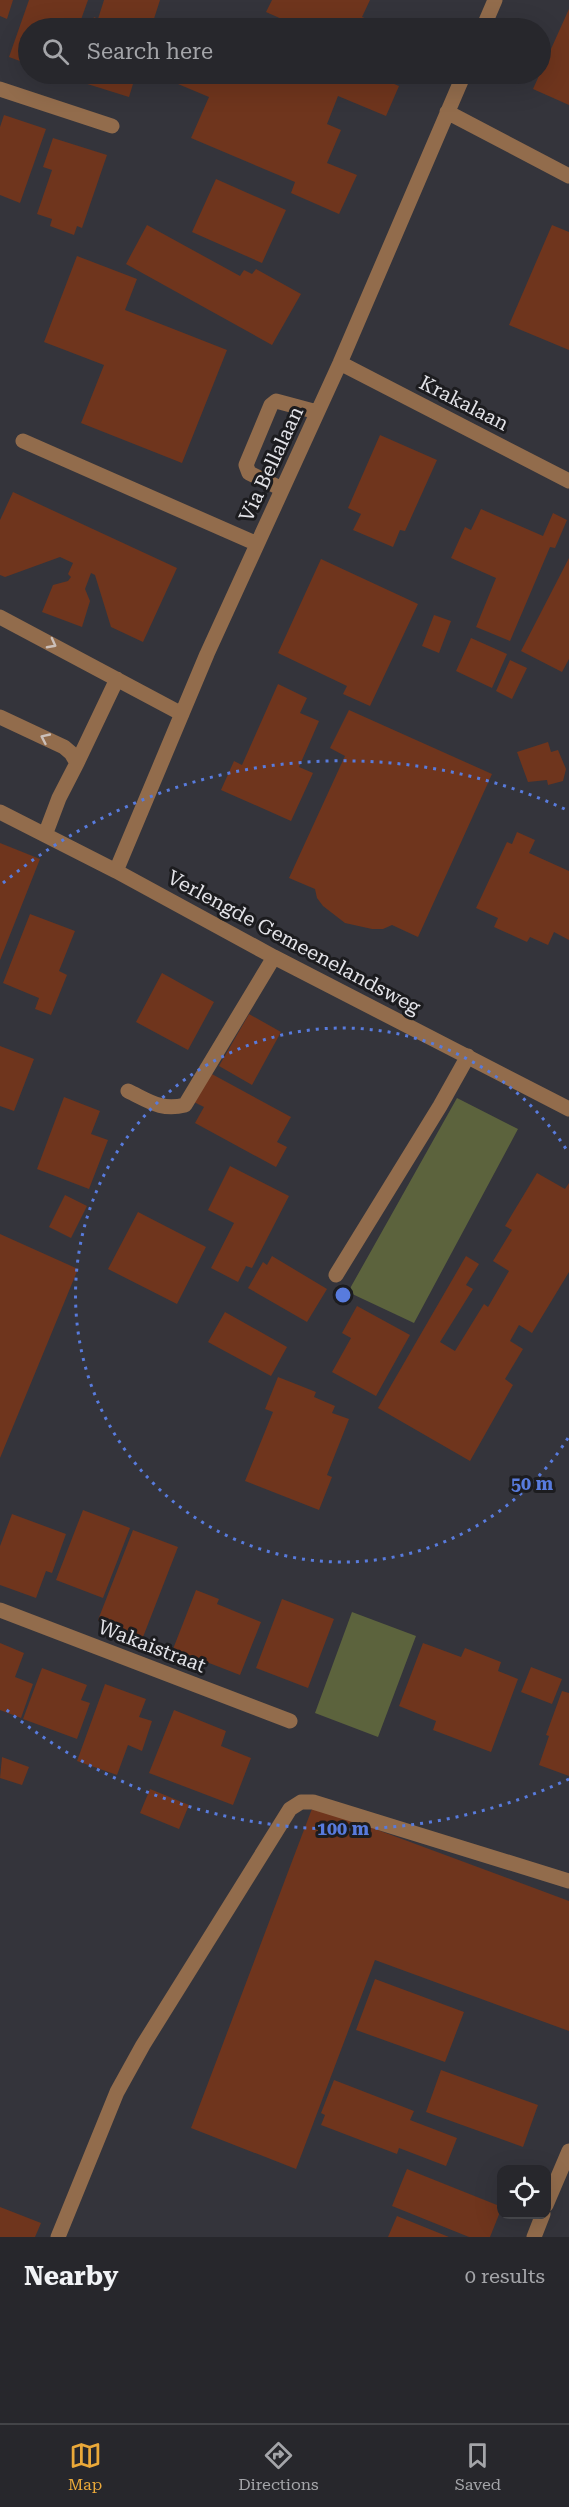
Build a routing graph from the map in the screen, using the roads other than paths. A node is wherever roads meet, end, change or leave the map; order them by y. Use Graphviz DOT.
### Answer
graph roads {
  1 [pos="495,0"];
  2 [pos="487,18"];
  3 [pos="460,84"];
  4 [pos="0,89"];
  5 [pos="447,112"];
  6 [pos="112,126"];
  7 [pos="569,176"];
  8 [pos="340,363"];
  9 [pos="317,412"];
  10 [pos="23,441"];
  11 [pos="569,481"];
  12 [pos="282,489"];
  13 [pos="257,544"];
  14 [pos="0,617"];
  15 [pos="117,679"];
  16 [pos="182,714"];
  17 [pos="0,717"];
  18 [pos="77,763"];
  19 [pos="0,812"];
  20 [pos="45,836"];
  21 [pos="116,871"];
  22 [pos="274,957"];
  23 [pos="468,1056"];
  24 [pos="128,1091"];
  25 [pos="569,1109"];
  26 [pos="336,1275"];
  27 [pos="0,1610"];
  28 [pos="290,1721"];
  29 [pos="569,1881"];
  30 [pos="569,2151"];
  31 [pos="551,2193"];
  32 [pos="541,2219"];
  33 [pos="58,2237"];
  34 [pos="534,2237"];
  1 -- 2 [label="street"];
  3 -- 5 [label="street, Via Bellalaan"];
  4 -- 6 [label="street"];
  5 -- 7 [label="street"];
  5 -- 8 [label="street, Via Bellalaan"];
  8 -- 9 [label="street, Via Bellalaan"];
  8 -- 11 [label="street, Krakalaan"];
  9 -- 12 [label="street, Via Bellalaan"];
  9 -- 12 [label="street"];
  10 -- 13 [label="street"];
  12 -- 13 [label="street, Via Bellalaan"];
  13 -- 16 [label="street, Via Bellalaan"];
  14 -- 15 [label="street, one-way"];
  15 -- 16 [label="street"];
  15 -- 18 [label="street"];
  16 -- 21 [label="street, Via Bellalaan"];
  18 -- 17 [label="street, one-way"];
  18 -- 20 [label="street"];
  19 -- 20 [label="street, Verlengde Gemeenelandsweg"];
  20 -- 21 [label="street, Verlengde Gemeenelandsweg"];
  21 -- 22 [label="street, Verlengde Gemeenelandsweg"];
  22 -- 23 [label="street, Verlengde Gemeenelandsweg"];
  22 -- 24 [label="street"];
  23 -- 25 [label="street, Verlengde Gemeenelandsweg"];
  23 -- 26 [label="street"];
  27 -- 28 [label="street, Wakaistraat"];
  29 -- 33 [label="street"];
  30 -- 31 [label="street"];
  32 -- 34 [label="street"];
}
